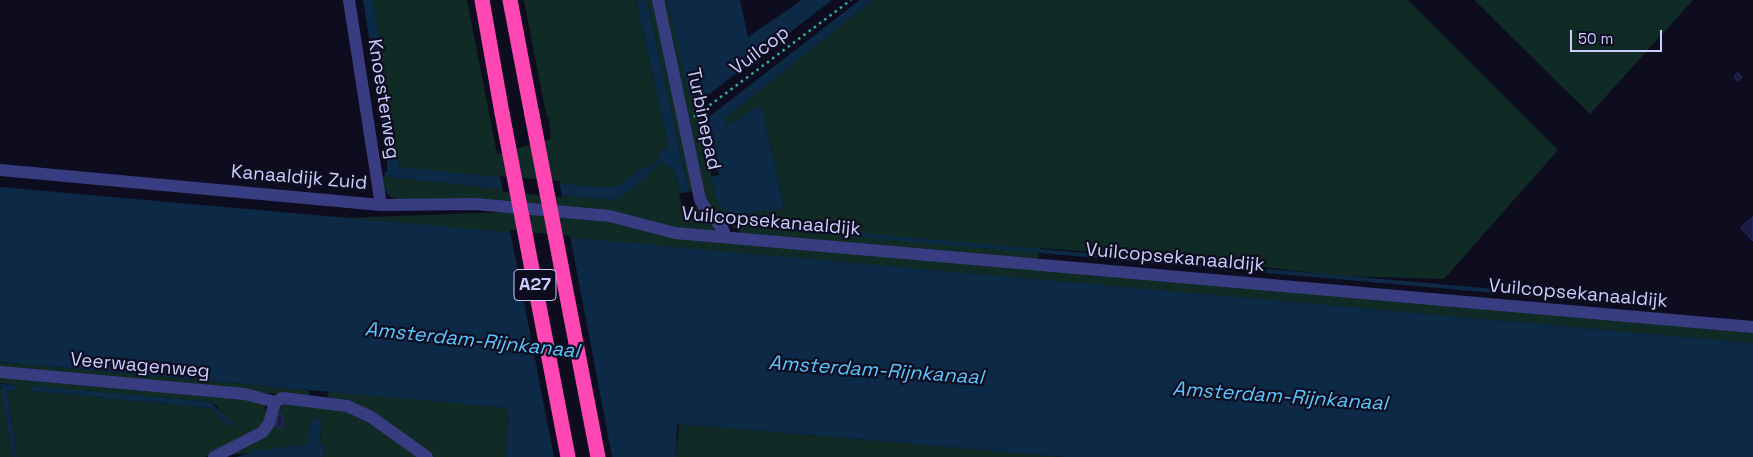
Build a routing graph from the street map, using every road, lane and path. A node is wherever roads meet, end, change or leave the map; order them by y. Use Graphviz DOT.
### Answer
graph roads {
  1 [pos="349,0"];
  2 [pos="482,0"];
  3 [pos="510,0"];
  4 [pos="658,0"];
  5 [pos="851,0"];
  6 [pos="685,124"];
  7 [pos="0,170"];
  8 [pos="381,205"];
  9 [pos="595,215"];
  10 [pos="725,237"];
  11 [pos="1753,328"];
  12 [pos="0,372"];
  13 [pos="275,402"];
  14 [pos="214,457"];
  15 [pos="428,457"];
  16 [pos="568,457"];
  17 [pos="598,457"];
  1 -- 8 [label="street, Knoesterweg"];
  2 -- 16 [label="highway, A27, bridge"];
  3 -- 17 [label="highway, A27, bridge"];
  4 -- 6 [label="street, Turbinepad"];
  5 -- 6 [label="path, Vuilcop"];
  6 -- 10 [label="street, Turbinepad"];
  7 -- 8 [label="street, Kanaaldijk Zuid"];
  8 -- 9 [label="street, Kanaaldijk Zuid"];
  9 -- 10 [label="street, Vuilcopsekanaaldijk"];
  10 -- 11 [label="street, Vuilcopsekanaaldijk"];
  12 -- 13 [label="street, Veerwagenweg"];
  13 -- 14 [label="street"];
  13 -- 15 [label="street, Veerwagenweg"];
}
